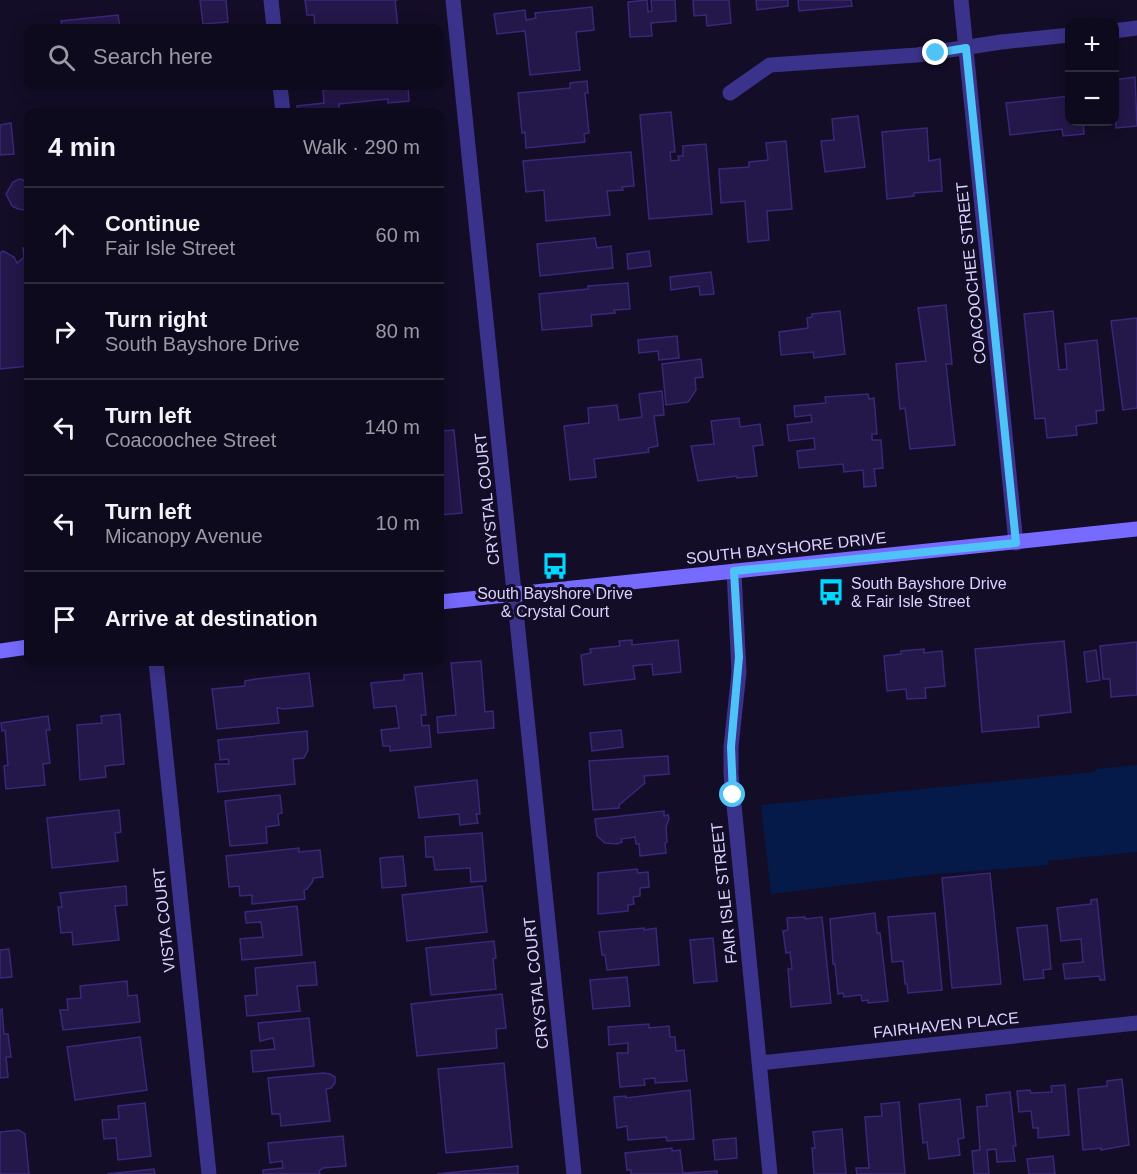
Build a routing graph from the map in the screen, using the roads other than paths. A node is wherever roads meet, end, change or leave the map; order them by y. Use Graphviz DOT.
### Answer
graph roads {
  1 [pos="271,0"];
  2 [pos="453,0"];
  3 [pos="961,0"];
  4 [pos="274,24"];
  5 [pos="1137,28"];
  6 [pos="1119,30"];
  7 [pos="1065,36"];
  8 [pos="966,48"];
  9 [pos="280,90"];
  10 [pos="730,93"];
  11 [pos="283,108"];
  12 [pos="1137,529"];
  13 [pos="1016,543"];
  14 [pos="734,571"];
  15 [pos="515,594"];
  16 [pos="444,602"];
  17 [pos="24,648"];
  18 [pos="0,651"];
  19 [pos="156,666"];
  20 [pos="1137,1023"];
  21 [pos="759,1063"];
  22 [pos="208,1174"];
  23 [pos="574,1174"];
  24 [pos="770,1174"];
  1 -- 4 [label="street"];
  2 -- 15 [label="street, CRYSTAL COURT"];
  3 -- 8 [label="street, COACOOCHEE STREET"];
  5 -- 6 [label="street"];
  7 -- 8 [label="street"];
  8 -- 10 [label="street"];
  8 -- 13 [label="street, COACOOCHEE STREET"];
  9 -- 11 [label="street"];
  12 -- 13 [label="main road, SOUTH BAYSHORE DRIVE"];
  13 -- 14 [label="main road, SOUTH BAYSHORE DRIVE"];
  14 -- 15 [label="main road, SOUTH BAYSHORE DRIVE"];
  14 -- 21 [label="street, FAIR ISLE STREET"];
  15 -- 16 [label="main road, SOUTH BAYSHORE DRIVE"];
  15 -- 23 [label="street, CRYSTAL COURT"];
  17 -- 18 [label="main road"];
  19 -- 22 [label="street, VISTA COURT"];
  20 -- 21 [label="street, FAIRHAVEN PLACE"];
  21 -- 24 [label="street, FAIR ISLE STREET"];
}
